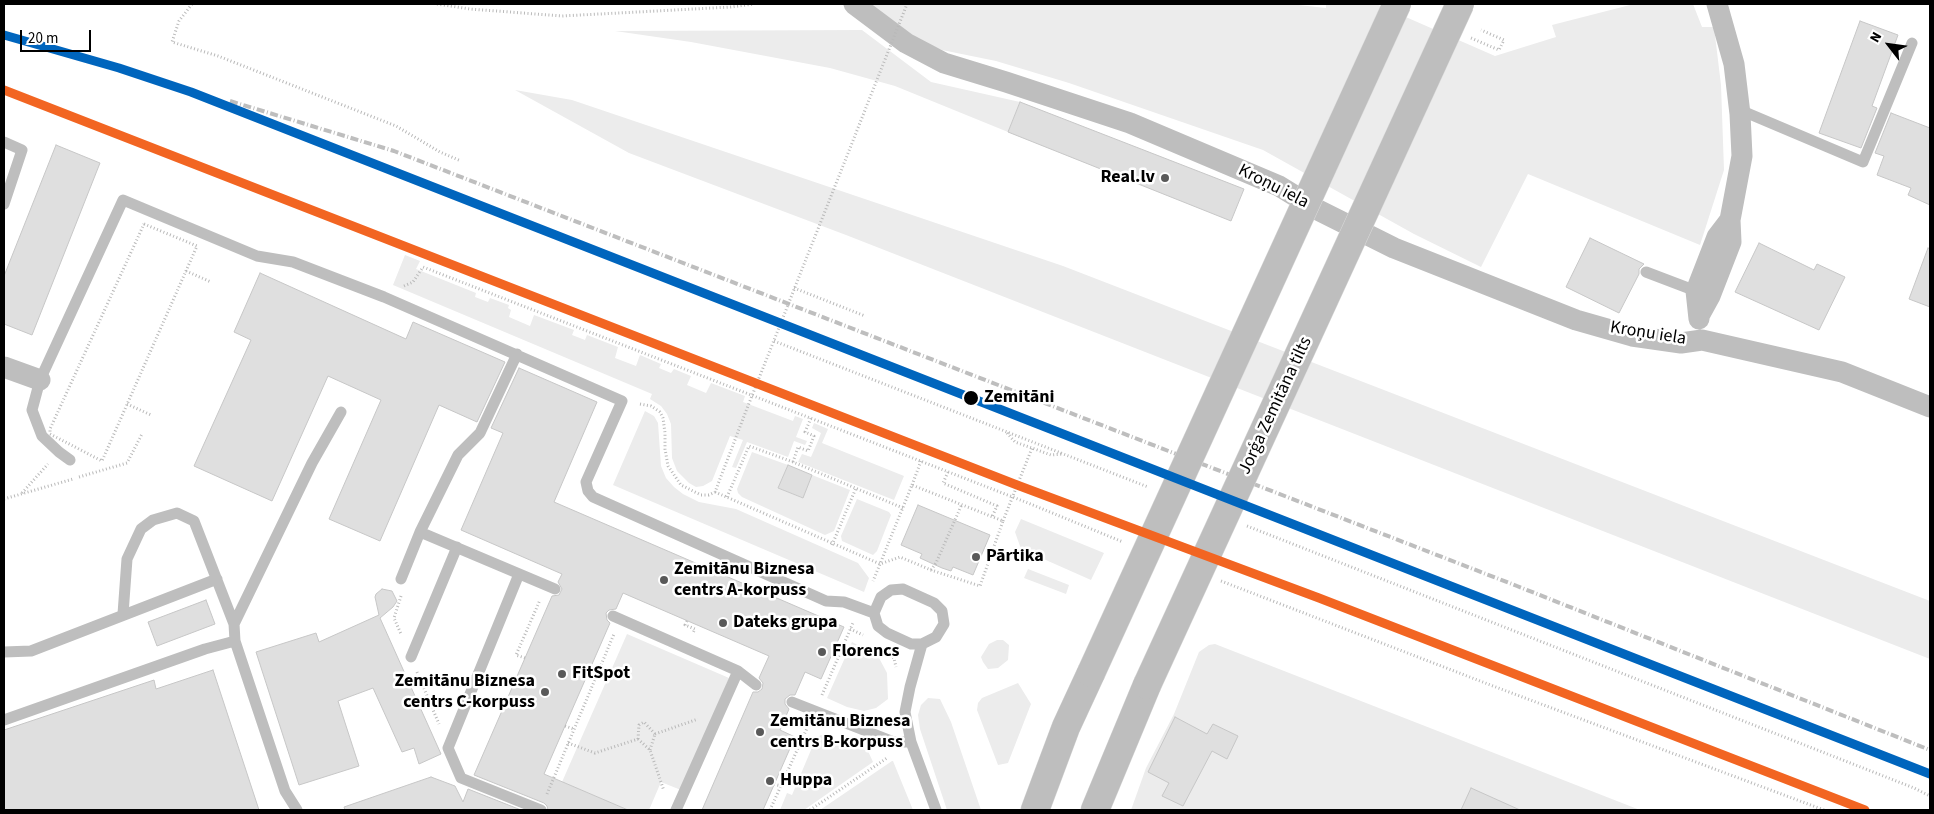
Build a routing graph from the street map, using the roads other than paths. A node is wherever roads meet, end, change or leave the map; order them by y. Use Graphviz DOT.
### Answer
graph roads {
  1 [pos="854,4"];
  2 [pos="1397,4"];
  3 [pos="1460,4"];
  4 [pos="1717,4"];
  5 [pos="1912,43"];
  6 [pos="1740,110"];
  7 [pos="4,142"];
  8 [pos="4,204"];
  9 [pos="1730,220"];
  10 [pos="1646,272"];
  11 [pos="1696,290"];
  12 [pos="1699,316"];
  13 [pos="1702,340"];
  14 [pos="517,354"];
  15 [pos="4,368"];
  16 [pos="40,380"];
  17 [pos="1930,407"];
  18 [pos="341,412"];
  19 [pos="70,460"];
  20 [pos="420,532"];
  21 [pos="457,548"];
  22 [pos="519,574"];
  23 [pos="217,579"];
  24 [pos="401,579"];
  25 [pos="551,588"];
  26 [pos="874,613"];
  27 [pos="123,614"];
  28 [pos="616,618"];
  29 [pos="234,624"];
  30 [pos="235,642"];
  31 [pos="922,644"];
  32 [pos="4,652"];
  33 [pos="411,657"];
  34 [pos="738,671"];
  35 [pos="756,686"];
  36 [pos="792,702"];
  37 [pos="4,720"];
  38 [pos="911,742"];
  39 [pos="297,810"];
  40 [pos="541,810"];
  41 [pos="676,810"];
  42 [pos="936,810"];
  43 [pos="1035,810"];
  44 [pos="1096,810"];
  1 -- 13 [label="street, Kroņu iela"];
  2 -- 43 [label="main road, bridge"];
  3 -- 44 [label="main road, Jorģa Zemitāna tilts, bridge"];
  4 -- 6 [label="street, Kroņu iela"];
  5 -- 6 [label="lane"];
  6 -- 9 [label="street, Kroņu iela"];
  7 -- 8 [label="lane"];
  9 -- 11 [label="street, Kroņu iela"];
  9 -- 12 [label="street, Kroņu iela"];
  10 -- 11 [label="lane"];
  11 -- 12 [label="street, Kroņu iela"];
  12 -- 13 [label="street, Kroņu iela"];
  13 -- 17 [label="street, Kroņu iela"];
  14 -- 16 [label="lane"];
  14 -- 20 [label="lane"];
  14 -- 26 [label="lane"];
  15 -- 16 [label="street"];
  16 -- 19 [label="lane"];
  18 -- 29 [label="lane"];
  20 -- 21 [label="lane"];
  20 -- 24 [label="lane"];
  21 -- 22 [label="lane"];
  21 -- 33 [label="lane"];
  22 -- 25 [label="lane"];
  22 -- 40 [label="lane"];
  23 -- 27 [label="lane"];
  23 -- 27 [label="lane"];
  23 -- 29 [label="lane"];
  26 -- 31 [label="lane"];
  26 -- 31 [label="lane"];
  27 -- 32 [label="lane"];
  28 -- 34 [label="lane"];
  29 -- 30 [label="lane"];
  30 -- 37 [label="lane"];
  30 -- 39 [label="lane"];
  31 -- 38 [label="lane"];
  34 -- 35 [label="lane"];
  34 -- 41 [label="lane"];
  36 -- 38 [label="lane"];
  38 -- 42 [label="lane"];
}
